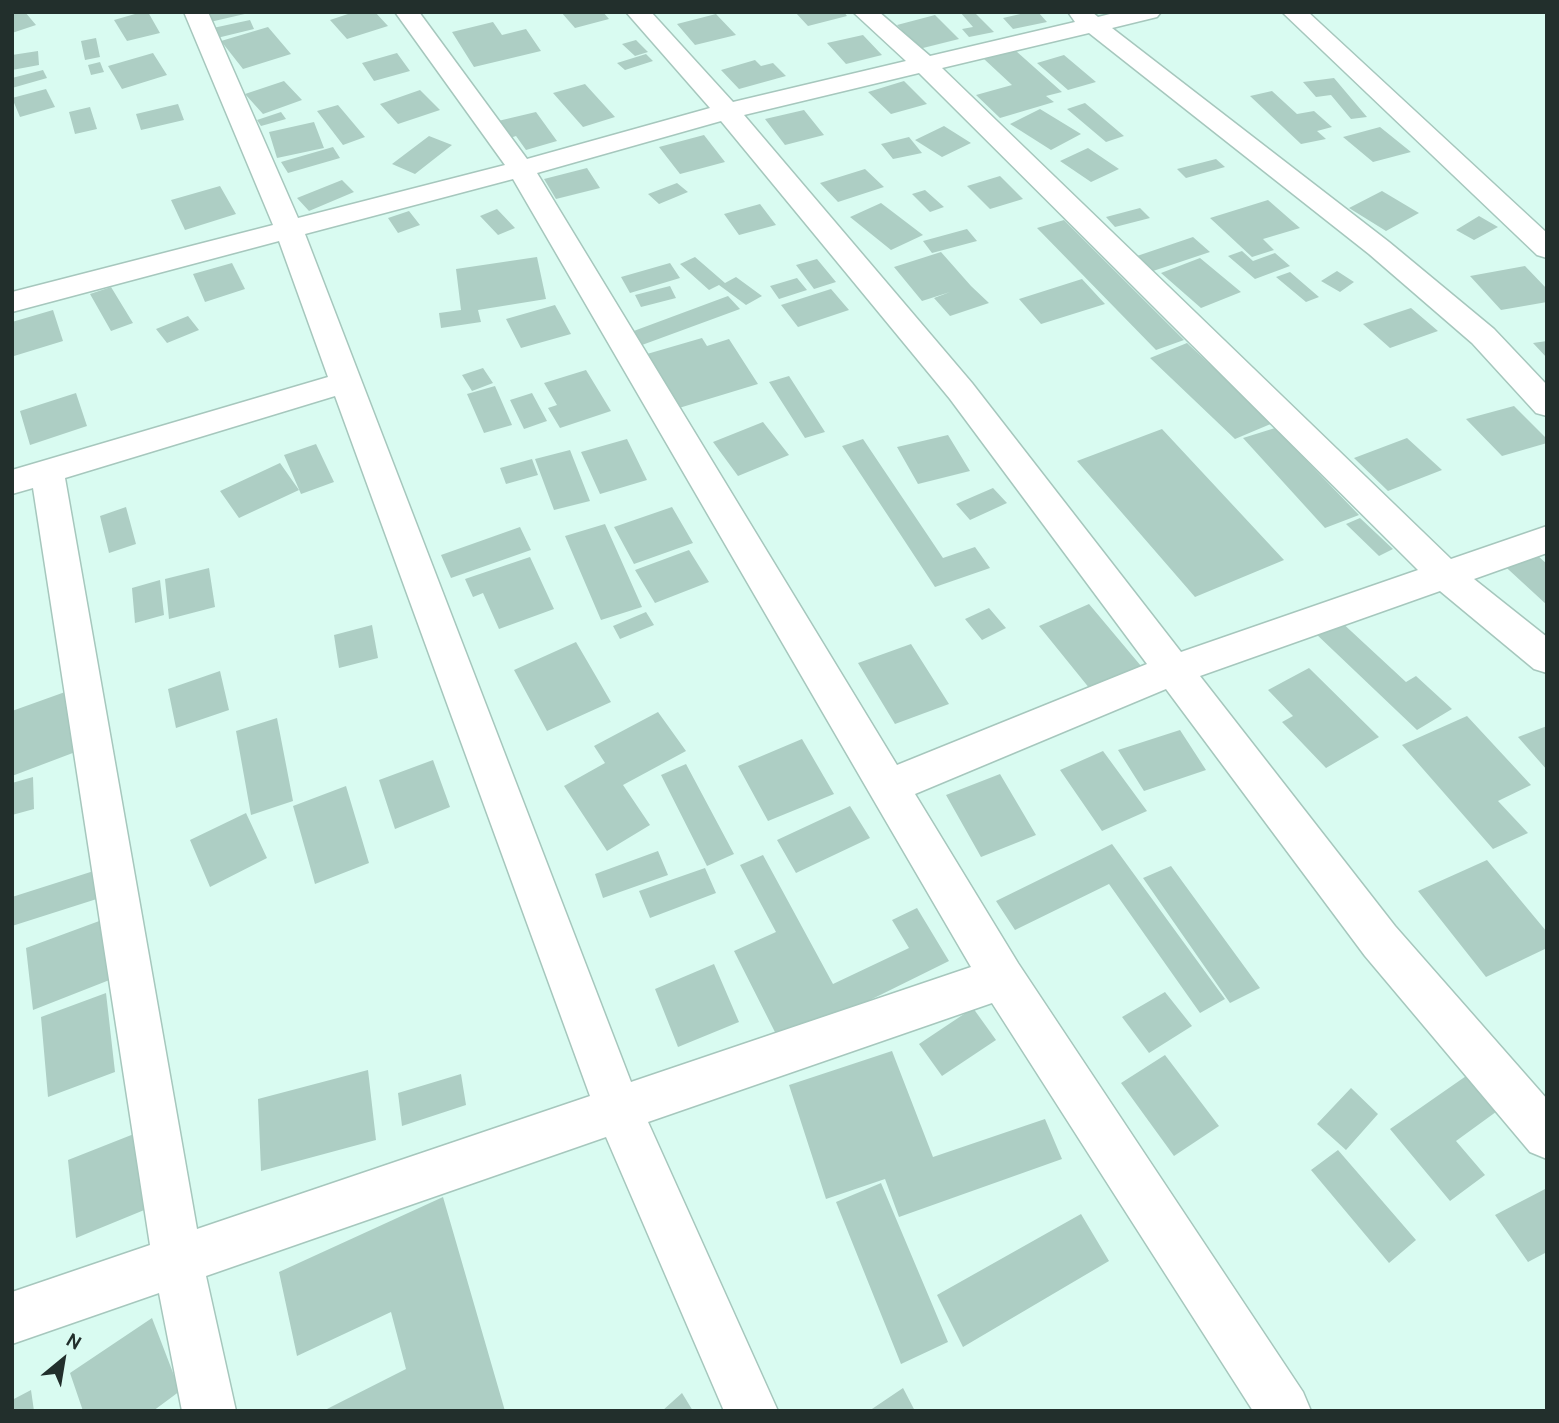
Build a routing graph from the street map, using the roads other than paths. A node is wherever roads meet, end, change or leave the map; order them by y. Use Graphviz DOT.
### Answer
graph roads {
  1 [pos="196,12"];
  2 [pos="407,12"];
  3 [pos="638,12"];
  4 [pos="865,12"];
  5 [pos="1149,12"];
  6 [pos="1294,12"];
  7 [pos="1086,19"];
  8 [pos="925,65"];
  9 [pos="727,111"];
  10 [pos="521,169"];
  11 [pos="289,230"];
  12 [pos="1547,248"];
  13 [pos="12,302"];
  14 [pos="347,382"];
  15 [pos="1547,405"];
  16 [pos="30,477"];
  17 [pos="1547,539"];
  18 [pos="1446,576"];
  19 [pos="1547,658"];
  20 [pos="1173,670"];
  21 [pos="887,787"];
  22 [pos="1002,978"];
  23 [pos="620,1112"];
  24 [pos="1547,1135"];
  25 [pos="178,1262"];
  26 [pos="12,1318"];
  27 [pos="209,1411"];
  28 [pos="751,1411"];
  29 [pos="1284,1411"];
  1 -- 11 [label="street"];
  2 -- 10 [label="street"];
  3 -- 9 [label="street"];
  4 -- 8 [label="street"];
  5 -- 7 [label="street"];
  6 -- 12 [label="street"];
  7 -- 8 [label="street"];
  7 -- 15 [label="street"];
  8 -- 9 [label="street"];
  8 -- 18 [label="street"];
  9 -- 10 [label="street"];
  9 -- 20 [label="street"];
  10 -- 11 [label="street"];
  10 -- 21 [label="street"];
  11 -- 13 [label="street"];
  11 -- 14 [label="street"];
  14 -- 16 [label="street"];
  14 -- 23 [label="street"];
  16 -- 25 [label="street"];
  17 -- 18 [label="street"];
  18 -- 19 [label="street"];
  18 -- 20 [label="street"];
  20 -- 21 [label="street"];
  20 -- 24 [label="street"];
  21 -- 22 [label="street"];
  22 -- 23 [label="street"];
  22 -- 29 [label="street"];
  23 -- 25 [label="street"];
  23 -- 28 [label="street"];
  25 -- 26 [label="street"];
  25 -- 27 [label="street"];
}
